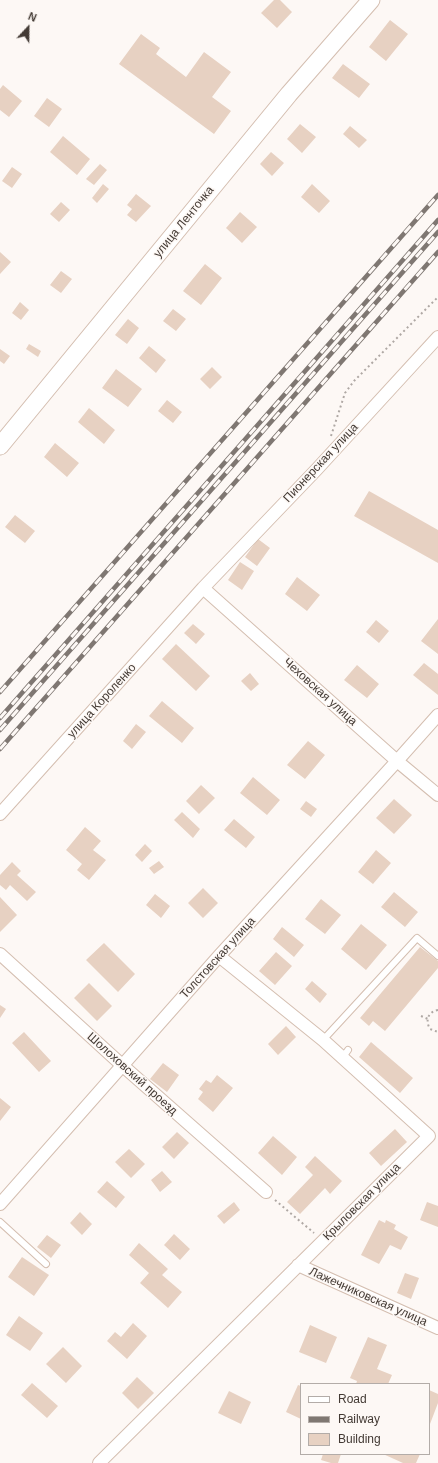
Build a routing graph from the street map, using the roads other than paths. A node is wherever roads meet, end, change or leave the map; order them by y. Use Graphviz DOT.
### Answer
graph roads {
  1 [pos="371,0"];
  2 [pos="438,337"];
  3 [pos="0,446"];
  4 [pos="202,588"];
  5 [pos="438,715"];
  6 [pos="397,761"];
  7 [pos="438,795"];
  8 [pos="0,814"];
  9 [pos="0,954"];
  10 [pos="219,956"];
  11 [pos="438,956"];
  12 [pos="323,1040"];
  13 [pos="123,1066"];
  14 [pos="266,1192"];
  15 [pos="0,1204"];
  16 [pos="0,1222"];
  17 [pos="46,1264"];
  18 [pos="298,1265"];
  19 [pos="438,1328"];
  20 [pos="99,1463"];
  1 -- 3 [label="main road, улица Ленточка"];
  2 -- 4 [label="street, Пионерская улица"];
  4 -- 6 [label="street, Чеховская улица"];
  4 -- 8 [label="street, улица Короленко"];
  5 -- 6 [label="street, Толстовская улица"];
  6 -- 7 [label="street, Чеховская улица"];
  6 -- 10 [label="street, Толстовская улица"];
  9 -- 13 [label="street, Шолоховский проезд"];
  10 -- 12 [label="street, Крыловская улица"];
  10 -- 13 [label="street, Толстовская улица"];
  11 -- 12 [label="lane"];
  12 -- 18 [label="street, Крыловская улица"];
  13 -- 14 [label="street, Шолоховский проезд"];
  13 -- 15 [label="street, Толстовская улица"];
  16 -- 17 [label="lane"];
  18 -- 19 [label="street, Лажечниковская улица"];
  18 -- 20 [label="street, Крыловская улица"];
}
